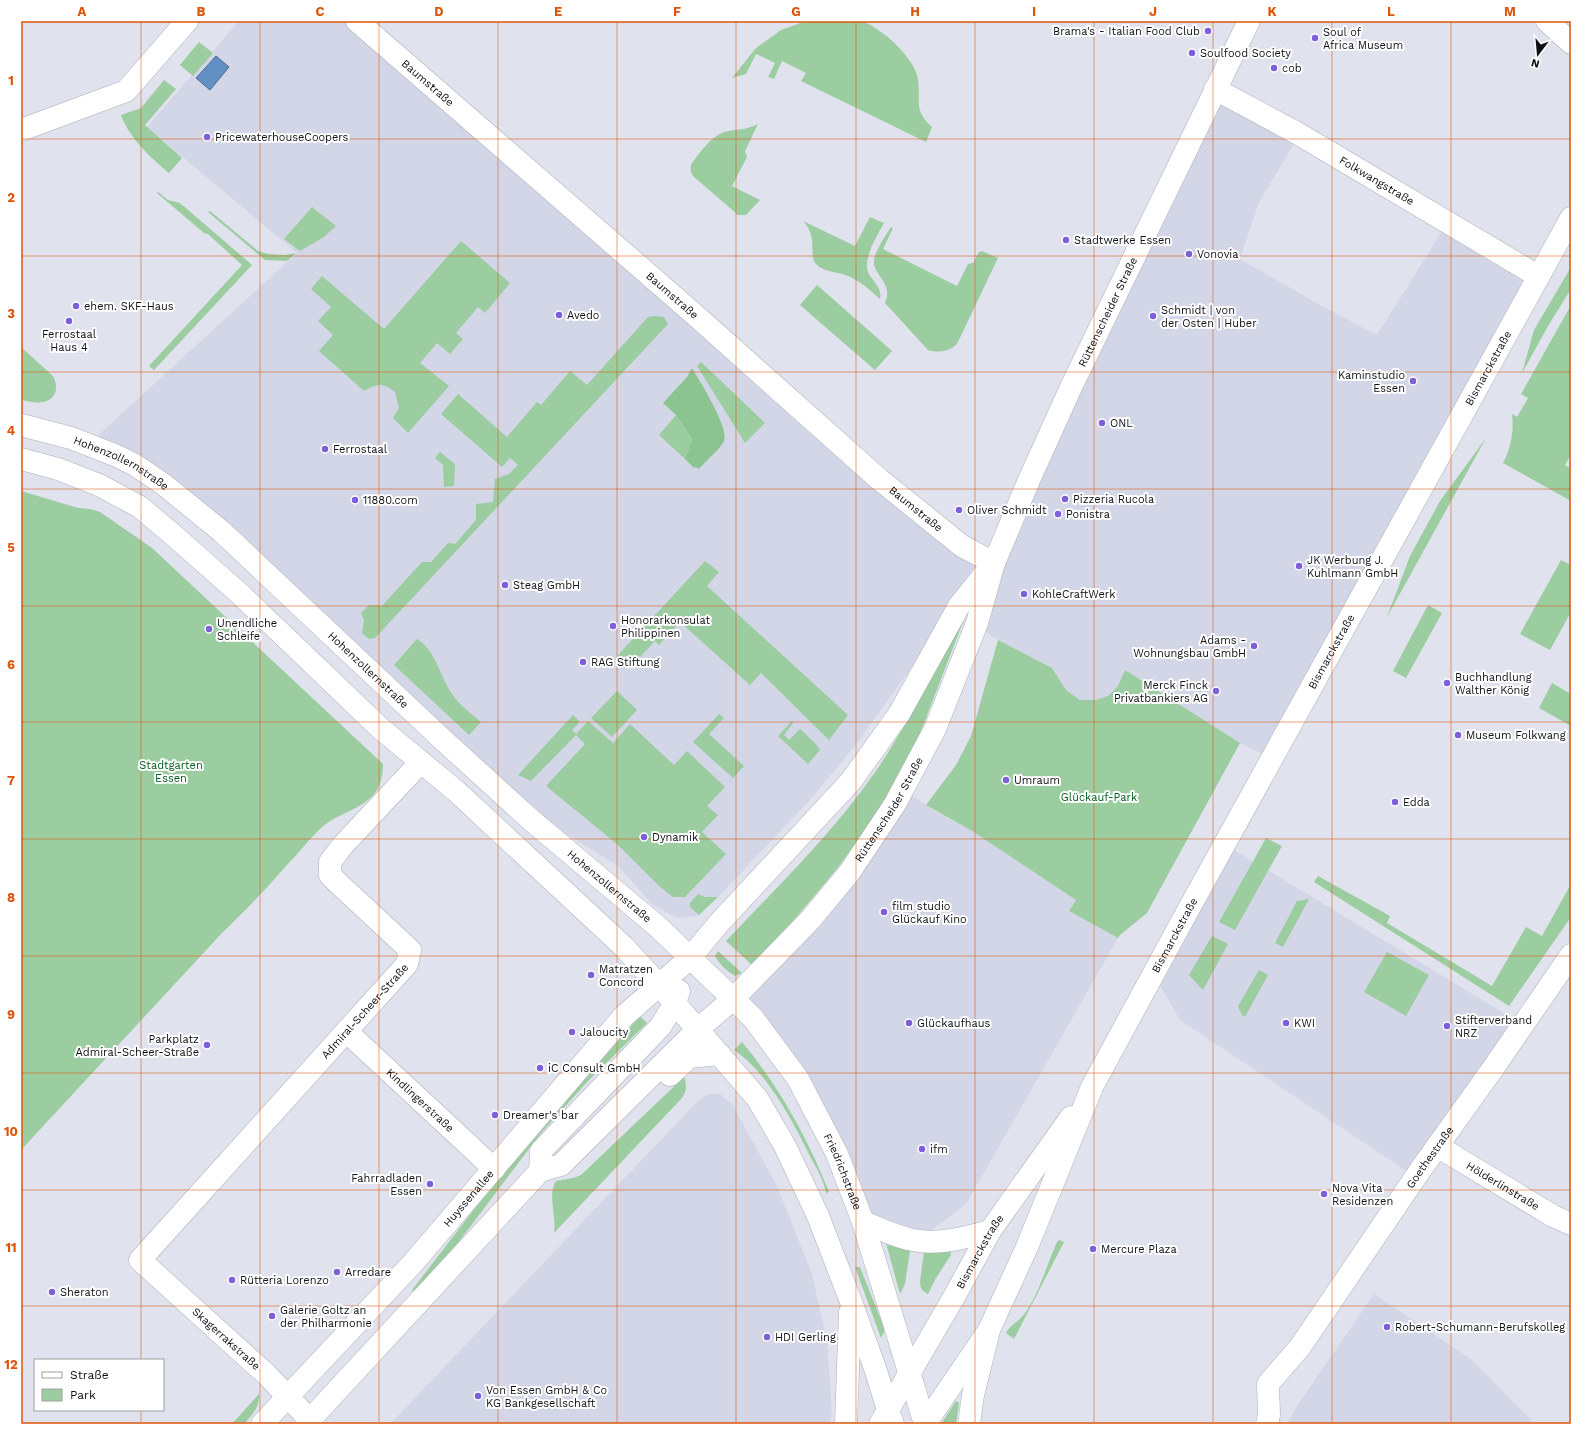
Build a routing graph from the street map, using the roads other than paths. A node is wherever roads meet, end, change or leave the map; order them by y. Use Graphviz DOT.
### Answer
graph roads {
  1 [pos="187,21"];
  2 [pos="357,21"];
  3 [pos="1249,21"];
  4 [pos="1547,21"];
  5 [pos="1571,43"];
  6 [pos="1215,89"];
  7 [pos="21,130"];
  8 [pos="1571,218"];
  9 [pos="1538,276"];
  10 [pos="21,425"];
  11 [pos="21,459"];
  12 [pos="994,563"];
  13 [pos="421,762"];
  14 [pos="1571,954"];
  15 [pos="677,974"];
  16 [pos="733,999"];
  17 [pos="675,1003"];
  18 [pos="698,1030"];
  19 [pos="347,1032"];
  20 [pos="719,1054"];
  21 [pos="1092,1087"];
  22 [pos="1437,1146"];
  23 [pos="494,1169"];
  24 [pos="540,1171"];
  25 [pos="863,1222"];
  26 [pos="1571,1224"];
  27 [pos="990,1231"];
  28 [pos="140,1260"];
  29 [pos="850,1299"];
  30 [pos="989,1330"];
  31 [pos="909,1372"];
  32 [pos="288,1396"];
  33 [pos="887,1419"];
  34 [pos="308,1422"];
  35 [pos="262,1424"];
  36 [pos="846,1424"];
  37 [pos="925,1424"];
  38 [pos="969,1424"];
  39 [pos="1267,1424"];
  1 -- 7 [label="street"];
  2 -- 12 [label="street, Baumstraße"];
  3 -- 6 [label="street, Rüttenscheider Straße"];
  4 -- 5 [label="street"];
  6 -- 9 [label="street, Folkwangstraße"];
  6 -- 12 [label="street, Rüttenscheider Straße"];
  8 -- 9 [label="street, Bismarckstraße"];
  9 -- 21 [label="street, Bismarckstraße"];
  10 -- 15 [label="street, Hohenzollernstraße"];
  11 -- 13 [label="street"];
  12 -- 15 [label="street, Rüttenscheider Straße"];
  12 -- 16 [label="street, Rüttenscheider Straße"];
  13 -- 15 [label="street"];
  13 -- 19 [label="street, Admiral-Scheer-Straße"];
  14 -- 22 [label="street, Goethestraße"];
  15 -- 16 [label="street, Friedrichstraße"];
  15 -- 17 [label="street"];
  15 -- 23 [label="street, Huyssenallee"];
  16 -- 18 [label="street, Rüttenscheider Straße"];
  16 -- 25 [label="street, Friedrichstraße"];
  17 -- 18 [label="street"];
  17 -- 24 [label="street"];
  18 -- 20 [label="street"];
  18 -- 24 [label="street"];
  19 -- 23 [label="street, Kindlingerstraße"];
  19 -- 28 [label="street, Admiral-Scheer-Straße"];
  20 -- 24 [label="street"];
  20 -- 29 [label="street"];
  21 -- 27 [label="street, Bismarckstraße"];
  21 -- 30 [label="street, Bismarckstraße"];
  22 -- 26 [label="street, Hölderlinstraße"];
  22 -- 39 [label="street, Goethestraße"];
  23 -- 32 [label="street, Huyssenallee"];
  24 -- 34 [label="street"];
  25 -- 27 [label="street"];
  25 -- 31 [label="street, Friedrichstraße"];
  27 -- 31 [label="street, Bismarckstraße"];
  28 -- 32 [label="street, Skagerrakstraße"];
  29 -- 33 [label="street"];
  29 -- 36 [label="street"];
  30 -- 37 [label="street, Bismarckstraße"];
  30 -- 38 [label="street"];
  31 -- 33 [label="street, Bismarckstraße"];
  31 -- 37 [label="street, Friedrichstraße"];
  32 -- 34 [label="street, Skagerrakstraße"];
  32 -- 35 [label="street, Huyssenallee"];
}
